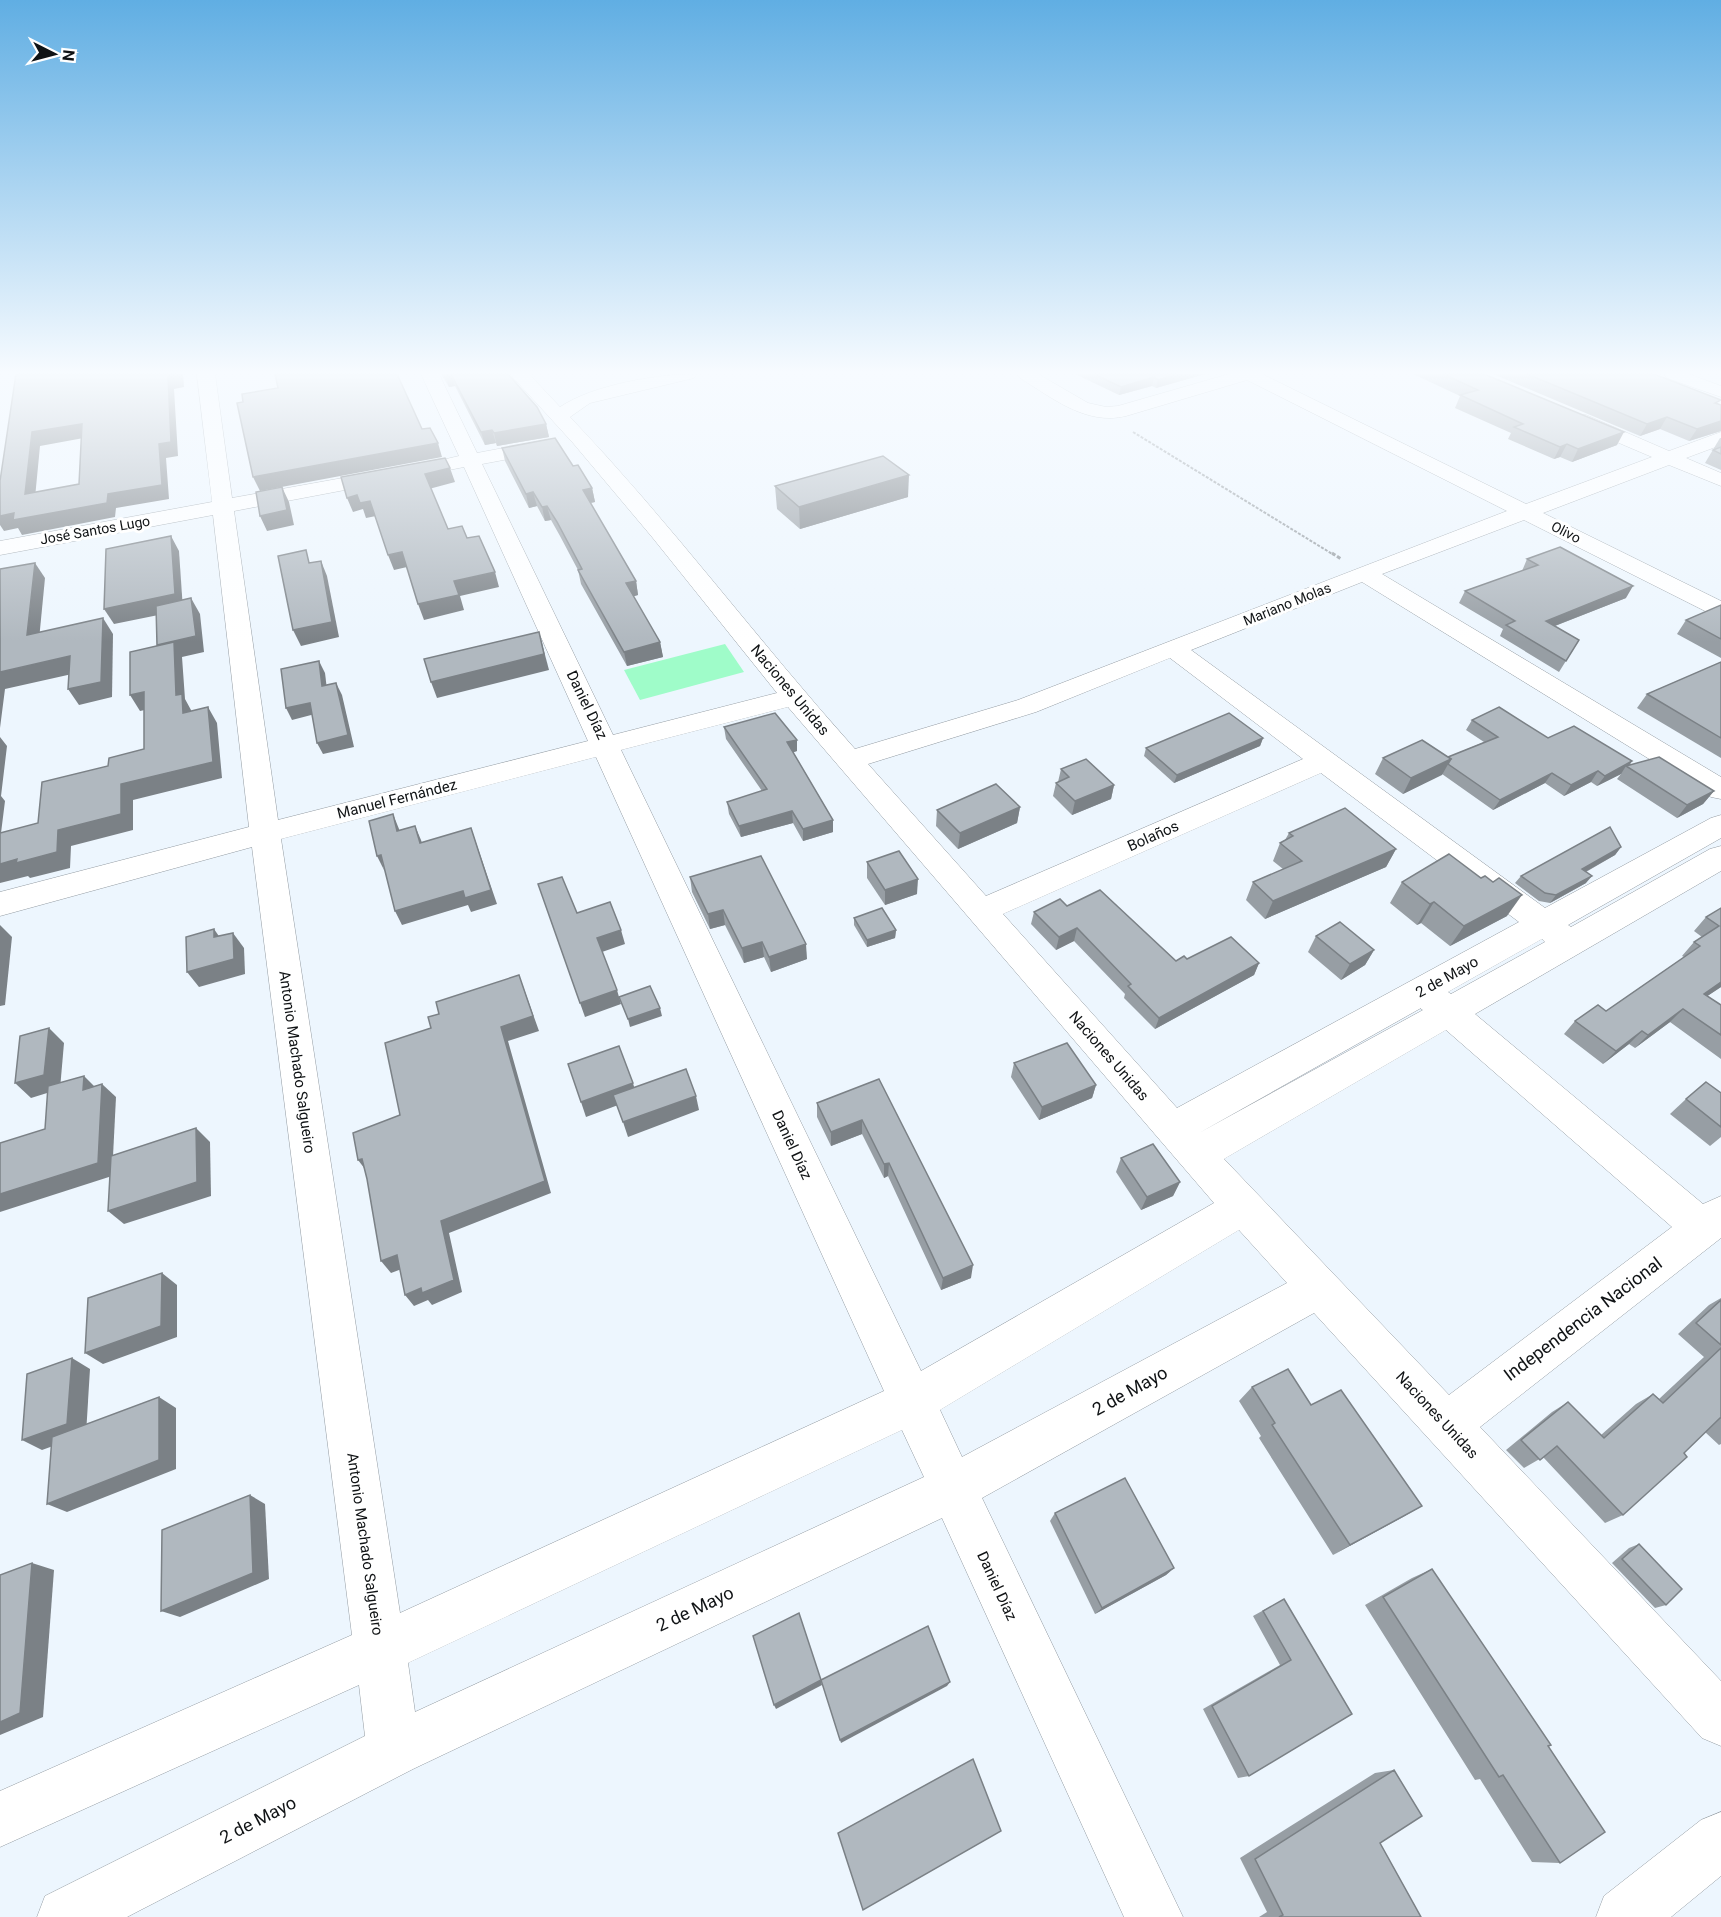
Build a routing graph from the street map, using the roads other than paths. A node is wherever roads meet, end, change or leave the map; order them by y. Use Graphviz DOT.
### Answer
graph roads {
  1 [pos="217,463"];
  2 [pos="601,463"];
  3 [pos="1427,463"];
  4 [pos="1656,463"];
  5 [pos="1683,463"];
  6 [pos="452,464"];
  7 [pos="411,471"];
  8 [pos="1721,480"];
  9 [pos="223,507"];
  10 [pos="1524,512"];
  11 [pos="0,548"];
  12 [pos="1364,573"];
  13 [pos="1721,610"];
  14 [pos="1173,649"];
  15 [pos="794,697"];
  16 [pos="606,745"];
  17 [pos="850,760"];
  18 [pos="1324,761"];
  19 [pos="1721,790"];
  20 [pos="1721,825"];
  21 [pos="265,833"];
  22 [pos="1713,854"];
  23 [pos="0,904"];
  24 [pos="981,911"];
  25 [pos="1557,933"];
  26 [pos="1435,1002"];
  27 [pos="1172,1129"];
  28 [pos="1196,1155"];
  29 [pos="1243,1207"];
  30 [pos="1711,1221"];
  31 [pos="1318,1288"];
  32 [pos="911,1402"];
  33 [pos="1446,1425"];
  34 [pos="951,1489"];
  35 [pos="380,1649"];
  36 [pos="1721,1719"];
  37 [pos="394,1750"];
  38 [pos="0,1819"];
  39 [pos="1721,1840"];
  40 [pos="66,1917"];
  41 [pos="1154,1917"];
  42 [pos="1625,1917"];
  1 -- 9 [label="street, Antonio Machado Salgueiro"];
  2 -- 15 [label="street, Naciones Unidas"];
  3 -- 10 [label="street, Olivo"];
  4 -- 10 [label="street, Mariano Molas"];
  5 -- 8 [label="street"];
  6 -- 16 [label="street, Daniel Díaz"];
  7 -- 9 [label="street, José Santos Lugo"];
  9 -- 11 [label="street, José Santos Lugo"];
  9 -- 21 [label="street, Antonio Machado Salgueiro"];
  10 -- 12 [label="street, Mariano Molas"];
  10 -- 13 [label="street, Olivo"];
  12 -- 14 [label="street, Mariano Molas"];
  12 -- 19 [label="street"];
  14 -- 17 [label="street, Mariano Molas"];
  14 -- 18 [label="street"];
  15 -- 16 [label="street, Manuel Fernández"];
  15 -- 17 [label="street, Naciones Unidas"];
  16 -- 21 [label="street, Manuel Fernández"];
  16 -- 32 [label="street, Daniel Díaz"];
  17 -- 24 [label="street, Naciones Unidas"];
  18 -- 24 [label="street, Bolaños"];
  18 -- 25 [label="street"];
  20 -- 22 [label="street, 2 de Mayo"];
  21 -- 23 [label="street, Manuel Fernández"];
  21 -- 35 [label="street, Antonio Machado Salgueiro"];
  22 -- 25 [label="street, 2 de Mayo"];
  24 -- 27 [label="street, Naciones Unidas"];
  25 -- 26 [label="street, 2 de Mayo"];
  26 -- 27 [label="street, 2 de Mayo"];
  26 -- 28 [label="street, 2 de Mayo"];
  26 -- 30 [label="street"];
  27 -- 28 [label="street, Naciones Unidas"];
  28 -- 29 [label="street, Naciones Unidas"];
  29 -- 31 [label="street, Naciones Unidas"];
  29 -- 32 [label="street"];
  30 -- 33 [label="street, Independencia Nacional"];
  31 -- 33 [label="street, Naciones Unidas"];
  31 -- 34 [label="street, 2 de Mayo"];
  32 -- 34 [label="street, Daniel Díaz"];
  32 -- 35 [label="street"];
  33 -- 36 [label="street, Naciones Unidas"];
  34 -- 37 [label="street, 2 de Mayo"];
  34 -- 41 [label="street, Daniel Díaz"];
  35 -- 37 [label="street, Antonio Machado Salgueiro"];
  35 -- 38 [label="street"];
  37 -- 40 [label="street, 2 de Mayo"];
  39 -- 42 [label="street"];
}
